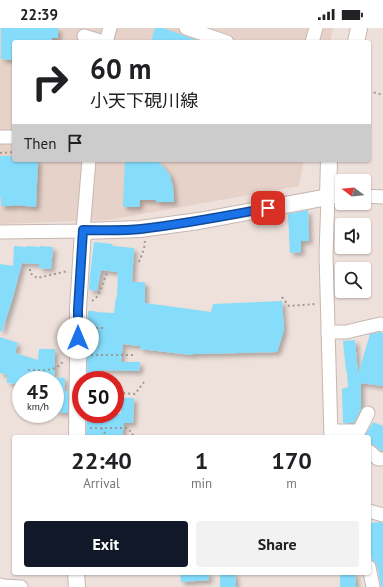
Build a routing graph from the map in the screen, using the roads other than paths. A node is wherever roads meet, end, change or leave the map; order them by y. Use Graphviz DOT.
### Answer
graph roads {
  1 [pos="110,28"];
  2 [pos="186,28"];
  3 [pos="316,28"];
  4 [pos="359,28"];
  5 [pos="84,36"];
  6 [pos="97,40"];
  7 [pos="105,40"];
  8 [pos="221,40"];
  9 [pos="313,40"];
  10 [pos="356,40"];
  11 [pos="0,136"];
  12 [pos="12,137"];
  13 [pos="89,162"];
  14 [pos="329,162"];
  15 [pos="335,196"];
  16 [pos="371,196"];
  17 [pos="383,197"];
  18 [pos="83,230"];
  19 [pos="0,232"];
  20 [pos="383,325"];
  21 [pos="328,332"];
  22 [pos="78,371"];
  23 [pos="368,413"];
  24 [pos="331,434"];
  25 [pos="371,454"];
  26 [pos="383,459"];
  27 [pos="371,512"];
  28 [pos="383,515"];
  29 [pos="76,575"];
  30 [pos="370,575"];
  31 [pos="0,585"];
  32 [pos="21,587"];
  33 [pos="78,587"];
  34 [pos="373,587"];
  1 -- 7 [label="street"];
  2 -- 8 [label="street"];
  3 -- 9 [label="street"];
  4 -- 10 [label="main road"];
  5 -- 6 [label="street"];
  11 -- 12 [label="street"];
  13 -- 18 [label="street"];
  14 -- 15 [label="main road"];
  15 -- 18 [label="main road"];
  15 -- 21 [label="street"];
  16 -- 17 [label="street"];
  18 -- 19 [label="street"];
  18 -- 22 [label="main road"];
  20 -- 21 [label="street"];
  21 -- 24 [label="street"];
  23 -- 24 [label="street"];
  25 -- 26 [label="street"];
  27 -- 28 [label="street"];
  29 -- 33 [label="main road"];
  30 -- 34 [label="street"];
  31 -- 32 [label="street"];
}
